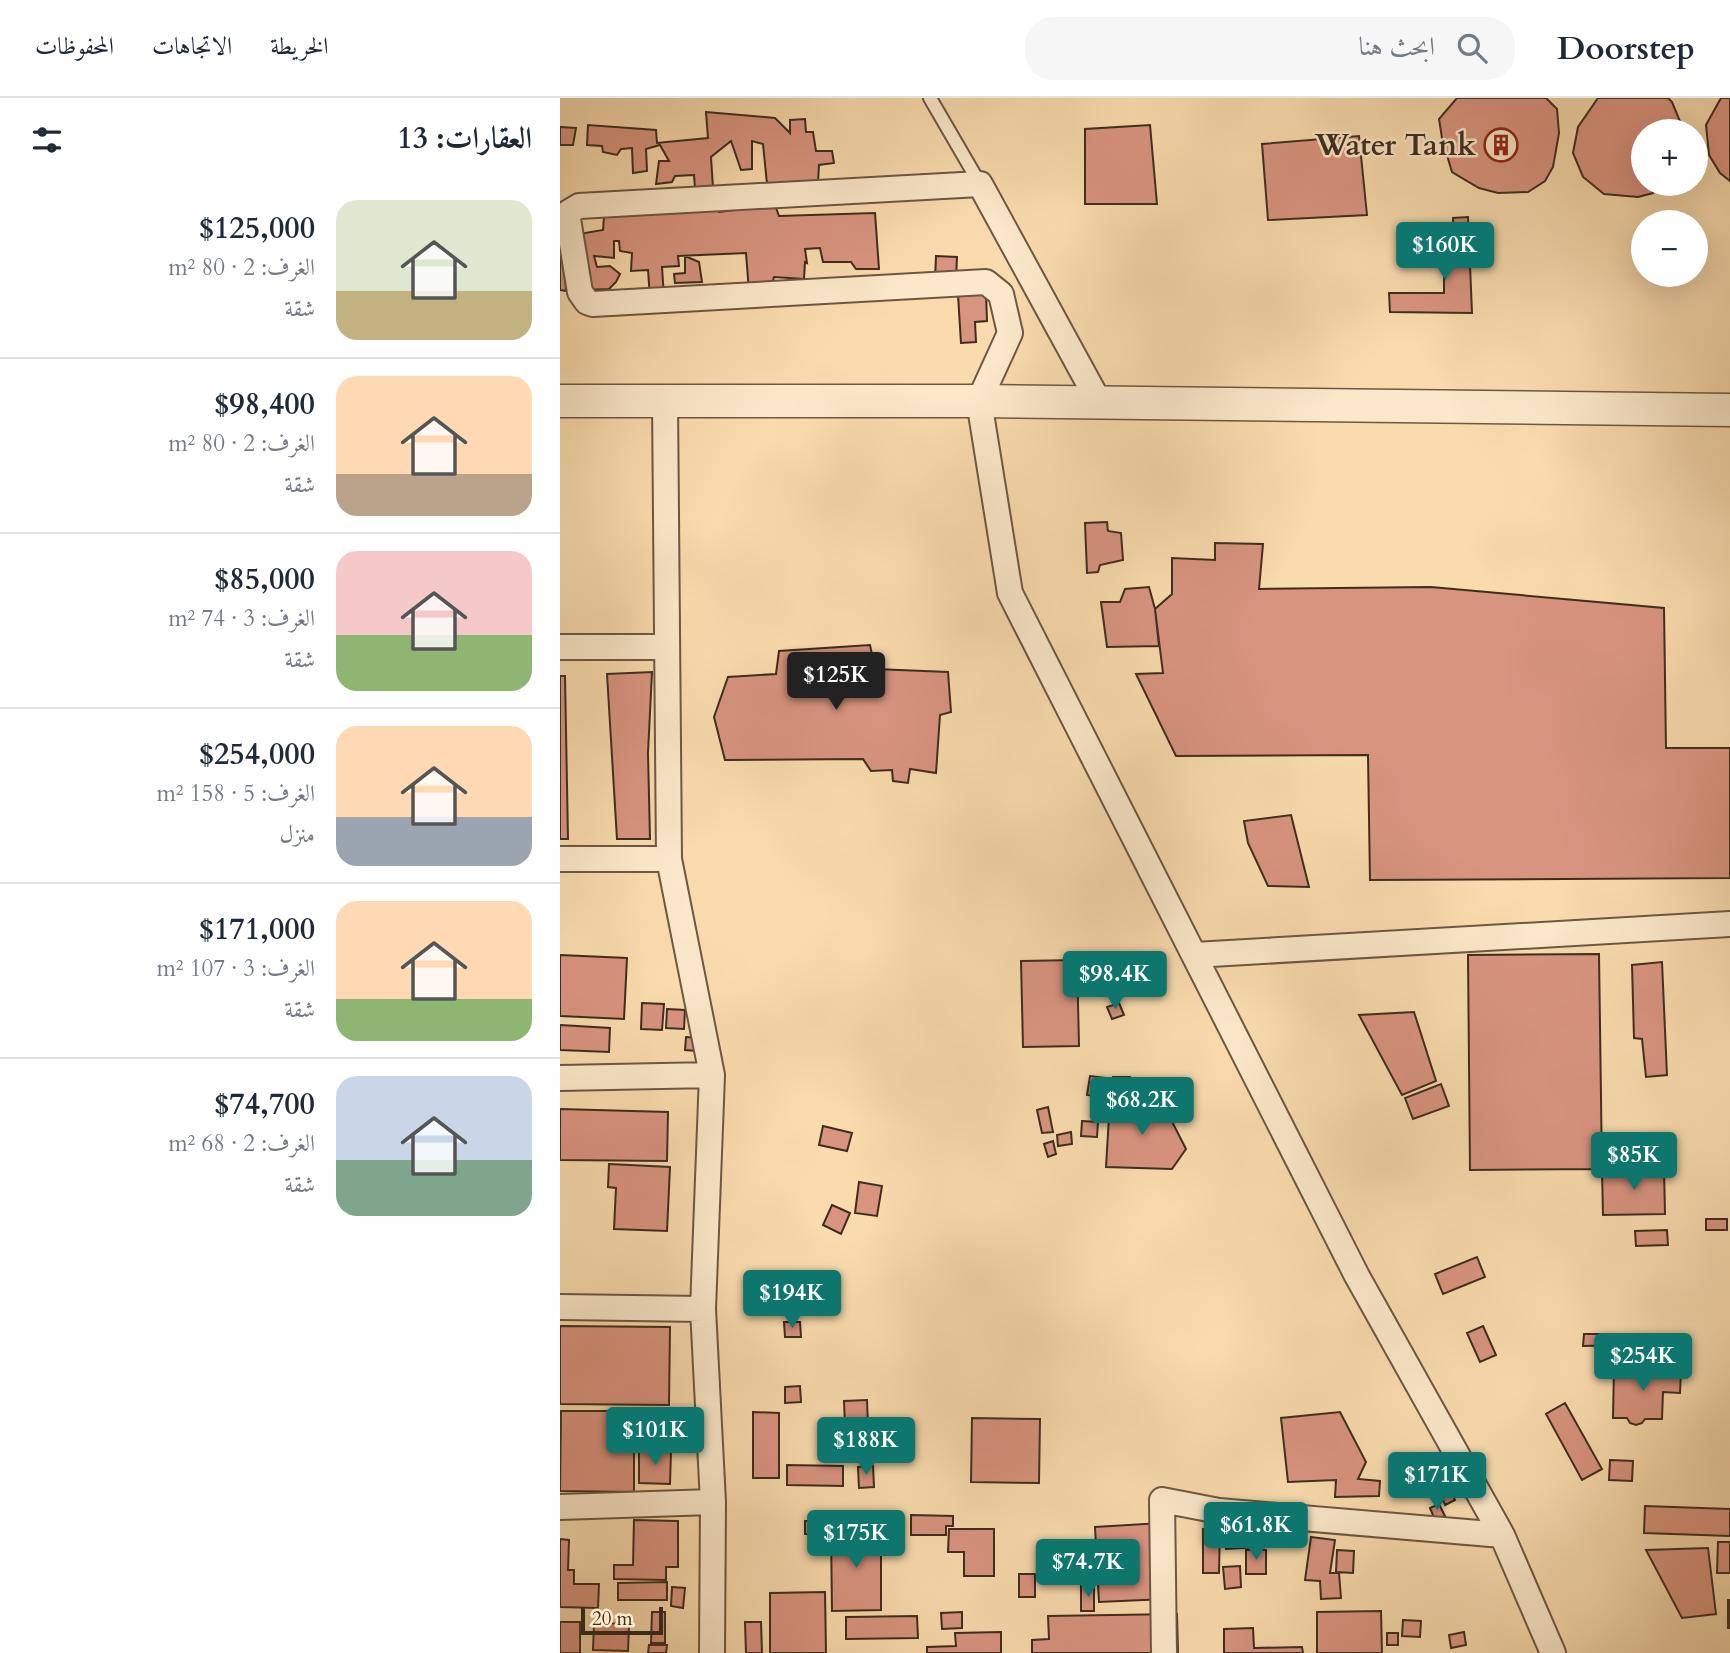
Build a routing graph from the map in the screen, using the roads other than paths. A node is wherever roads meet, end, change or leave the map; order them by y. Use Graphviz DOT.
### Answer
graph roads {
  1 [pos="930,98"];
  2 [pos="979,184"];
  3 [pos="665,400"];
  4 [pos="560,401"];
  5 [pos="979,401"];
  6 [pos="1099,402"];
  7 [pos="1730,410"];
  8 [pos="667,646"];
  9 [pos="560,647"];
  10 [pos="560,859"];
  11 [pos="669,859"];
  12 [pos="1730,924"];
  13 [pos="1194,955"];
  14 [pos="712,1075"];
  15 [pos="560,1078"];
  16 [pos="560,1307"];
  17 [pos="703,1309"];
  18 [pos="713,1502"];
  19 [pos="560,1507"];
  20 [pos="1502,1535"];
  21 [pos="712,1653"];
  22 [pos="1164,1653"];
  23 [pos="1553,1653"];
  1 -- 2 [label="lane"];
  2 -- 5 [label="street"];
  2 -- 6 [label="street"];
  3 -- 4 [label="street"];
  3 -- 5 [label="street"];
  3 -- 8 [label="street"];
  5 -- 6 [label="street"];
  5 -- 13 [label="street"];
  6 -- 7 [label="street"];
  8 -- 9 [label="street"];
  8 -- 11 [label="street"];
  10 -- 11 [label="street"];
  11 -- 14 [label="street"];
  12 -- 13 [label="street"];
  13 -- 20 [label="street"];
  14 -- 15 [label="street"];
  14 -- 17 [label="street"];
  16 -- 17 [label="street"];
  17 -- 18 [label="street"];
  18 -- 19 [label="street"];
  18 -- 21 [label="street"];
  20 -- 22 [label="street"];
  20 -- 23 [label="street"];
}
